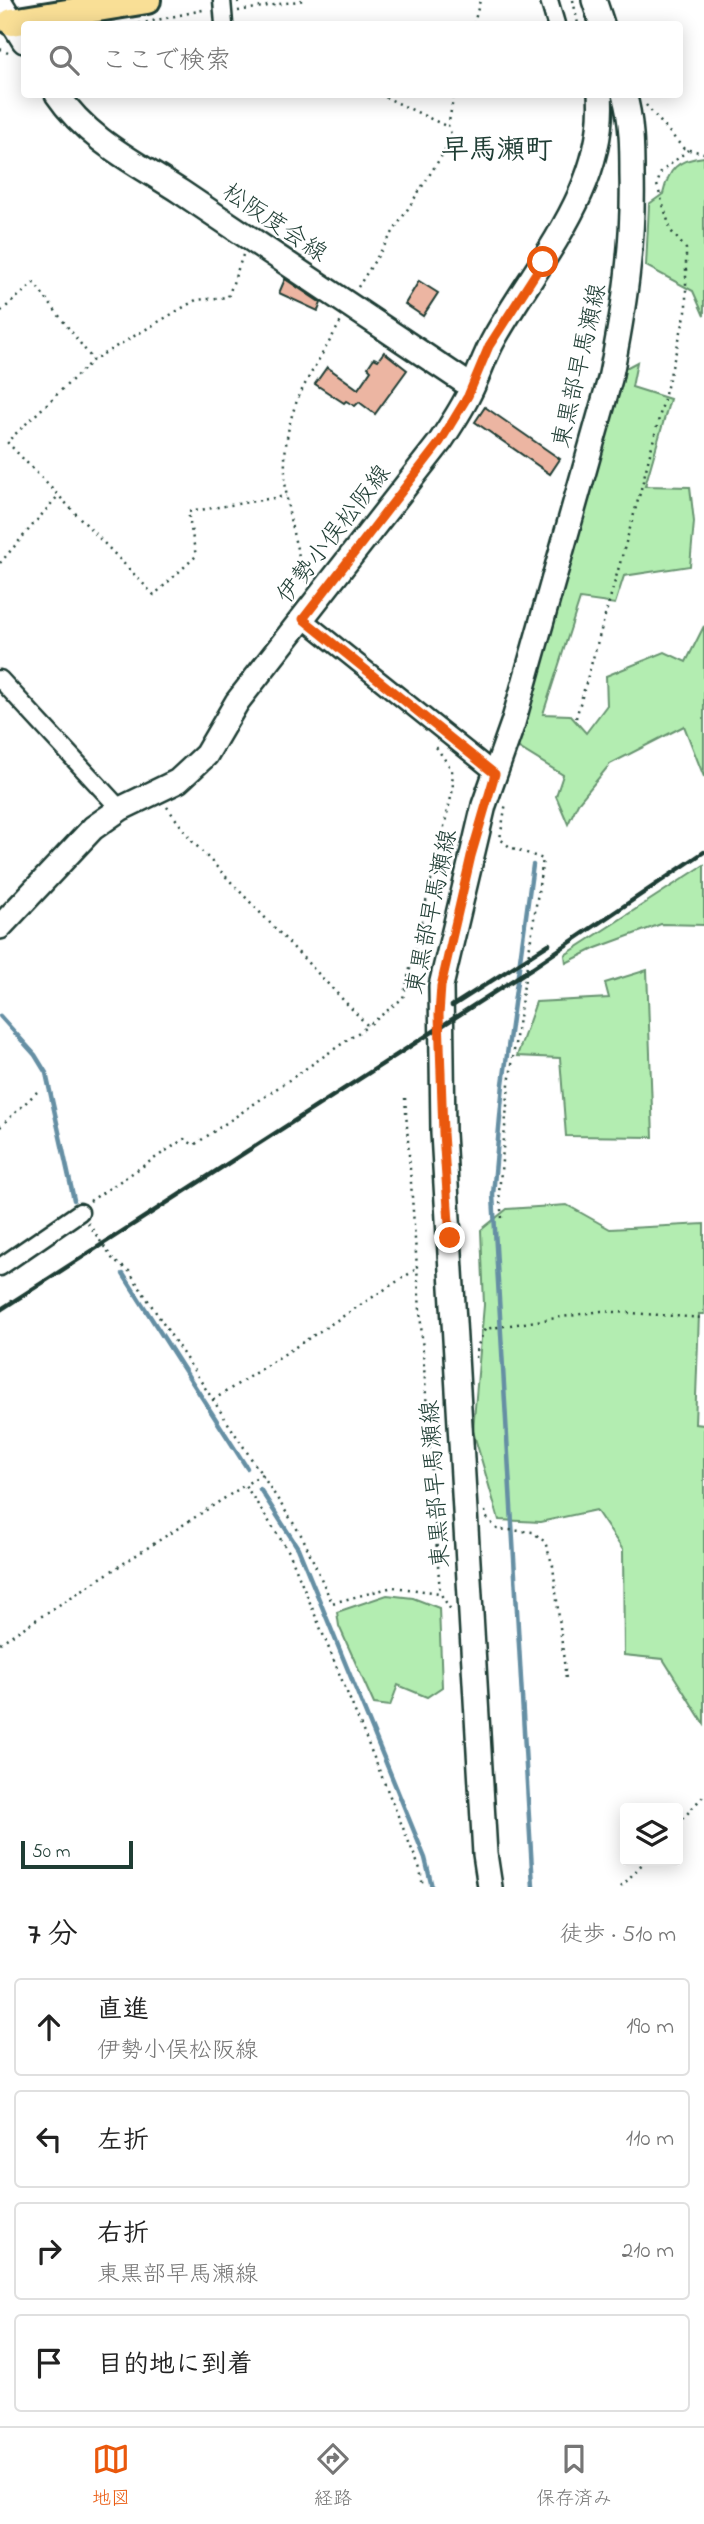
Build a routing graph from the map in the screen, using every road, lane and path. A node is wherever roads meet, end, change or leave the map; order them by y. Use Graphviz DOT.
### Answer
graph roads {
  1 [pos="88,0"];
  2 [pos="146,0"];
  3 [pos="248,0"];
  4 [pos="304,0"];
  5 [pos="480,0"];
  6 [pos="549,0"];
  7 [pos="573,0"];
  8 [pos="593,0"];
  9 [pos="223,11"];
  10 [pos="158,21"];
  11 [pos="475,21"];
  12 [pos="555,21"];
  13 [pos="577,21"];
  14 [pos="594,21"];
  15 [pos="601,21"];
  16 [pos="9,23"];
  17 [pos="60,98"];
  18 [pos="387,98"];
  19 [pos="453,98"];
  20 [pos="595,99"];
  21 [pos="634,99"];
  22 [pos="448,127"];
  23 [pos="688,150"];
  24 [pos="704,153"];
  25 [pos="248,239"];
  26 [pos="348,305"];
  27 [pos="1,311"];
  28 [pos="93,360"];
  29 [pos="472,387"];
  30 [pos="58,496"];
  31 [pos="286,496"];
  32 [pos="0,563"];
  33 [pos="318,600"];
  34 [pos="303,619"];
  35 [pos="0,679"];
  36 [pos="576,718"];
  37 [pos="433,743"];
  38 [pos="495,774"];
  39 [pos="156,793"];
  40 [pos="120,809"];
  41 [pos="0,927"];
  42 [pos="368,1026"];
  43 [pos="37,1092"];
  44 [pos="405,1098"];
  45 [pos="0,1127"];
  46 [pos="80,1212"];
  47 [pos="502,1218"];
  48 [pos="0,1267"];
  49 [pos="418,1268"];
  50 [pos="704,1318"];
  51 [pos="490,1329"];
  52 [pos="213,1400"];
  53 [pos="260,1476"];
  54 [pos="245,1485"];
  55 [pos="502,1530"];
  56 [pos="440,1593"];
  57 [pos="452,1615"];
  58 [pos="0,1643"];
  59 [pos="566,1679"];
  60 [pos="704,1795"];
  61 [pos="683,1818"];
  62 [pos="485,1854"];
  63 [pos="640,1866"];
  64 [pos="423,1887"];
  65 [pos="476,1887"];
  66 [pos="490,1887"];
  67 [pos="621,1887"];
  1 -- 16 [label="main road"];
  2 -- 16 [label="main road"];
  3 -- 9 [label="path"];
  4 -- 9 [label="path"];
  5 -- 11 [label="path"];
  6 -- 12 [label="street"];
  7 -- 13 [label="path"];
  8 -- 14 [label="main road"];
  8 -- 15 [label="main road"];
  9 -- 10 [label="path"];
  17 -- 25 [label="main road, 松阪度会線"];
  18 -- 22 [label="path"];
  19 -- 22 [label="path"];
  20 -- 29 [label="main road, 伊勢小俣松阪線"];
  21 -- 23 [label="path"];
  21 -- 38 [label="main road, 東黒部早馬瀬線"];
  22 -- 26 [label="path"];
  23 -- 24 [label="path"];
  23 -- 36 [label="path"];
  25 -- 26 [label="main road, 松阪度会線"];
  25 -- 28 [label="path"];
  26 -- 29 [label="main road, 松阪度会線"];
  26 -- 31 [label="path"];
  27 -- 28 [label="path"];
  28 -- 30 [label="path"];
  29 -- 33 [label="main road, 伊勢小俣松阪線"];
  30 -- 31 [label="path"];
  30 -- 32 [label="path"];
  31 -- 33 [label="path"];
  33 -- 34 [label="main road, 伊勢小俣松阪線"];
  34 -- 38 [label="street"];
  34 -- 39 [label="main road, 伊勢小俣松阪線"];
  35 -- 40 [label="street"];
  37 -- 42 [label="path"];
  38 -- 47 [label="path"];
  38 -- 62 [label="main road, 東黒部早馬瀬線"];
  39 -- 40 [label="main road, 伊勢小俣松阪線"];
  39 -- 42 [label="path"];
  40 -- 41 [label="main road, 伊勢小俣松阪線"];
  42 -- 46 [label="path"];
  43 -- 45 [label="path"];
  44 -- 49 [label="path"];
  46 -- 48 [label="street"];
  46 -- 52 [label="path"];
  49 -- 52 [label="path"];
  49 -- 56 [label="path"];
  50 -- 51 [label="path"];
  52 -- 53 [label="path"];
  53 -- 54 [label="path"];
  53 -- 56 [label="path"];
  54 -- 58 [label="path"];
  54 -- 64 [label="path"];
  55 -- 59 [label="path"];
  56 -- 57 [label="path"];
  60 -- 61 [label="path"];
  62 -- 65 [label="street"];
  62 -- 66 [label="main road, 東黒部早馬瀬線"];
  63 -- 67 [label="path"];
}
